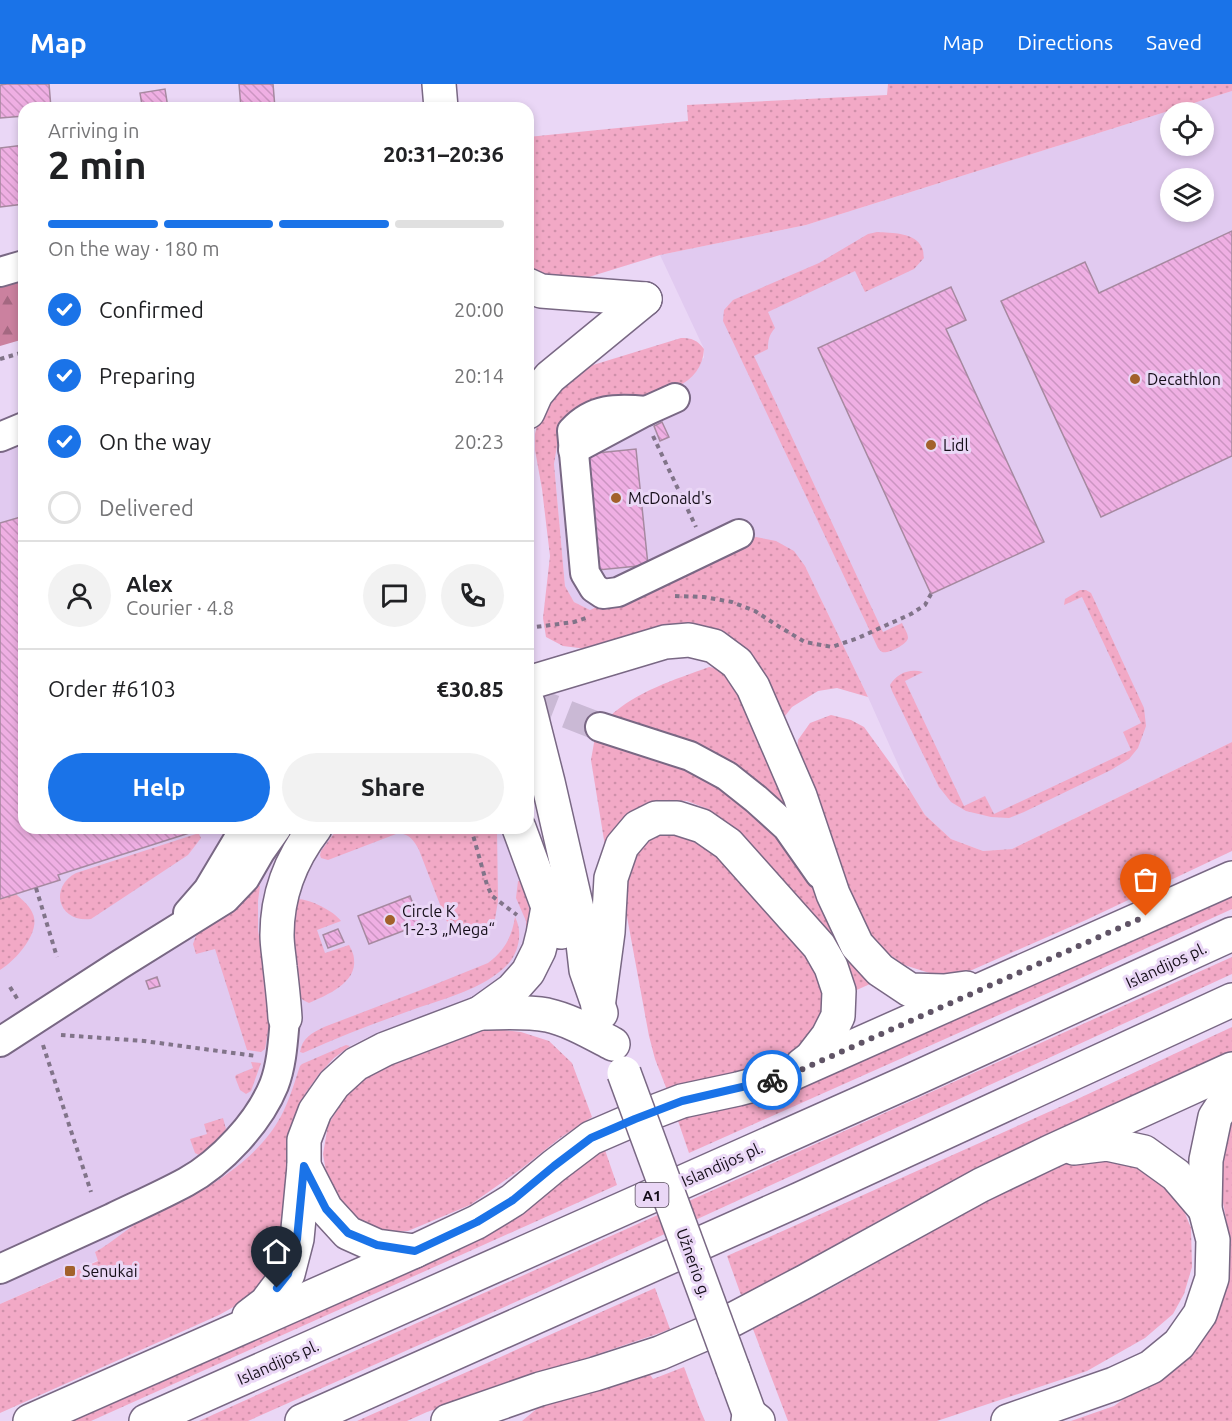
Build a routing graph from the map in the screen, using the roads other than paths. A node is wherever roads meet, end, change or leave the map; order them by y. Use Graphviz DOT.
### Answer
graph roads {
  1 [pos="439,84"];
  2 [pos="440,102"];
  3 [pos="18,267"];
  4 [pos="0,272"];
  5 [pos="534,288"];
  6 [pos="534,398"];
  7 [pos="675,398"];
  8 [pos="739,534"];
  9 [pos="534,681"];
  10 [pos="534,727"];
  11 [pos="600,727"];
  12 [pos="241,834"];
  13 [pos="273,834"];
  14 [pos="311,834"];
  15 [pos="520,834"];
  16 [pos="1232,878"];
  17 [pos="833,894"];
  18 [pos="534,913"];
  19 [pos="173,930"];
  20 [pos="1232,934"];
  21 [pos="586,970"];
  22 [pos="994,984"];
  23 [pos="1232,1000"];
  24 [pos="598,1007"];
  25 [pos="480,1013"];
  26 [pos="285,1018"];
  27 [pos="0,1042"];
  28 [pos="618,1058"];
  29 [pos="1232,1069"];
  30 [pos="787,1076"];
  31 [pos="1232,1091"];
  32 [pos="1052,1151"];
  33 [pos="304,1166"];
  34 [pos="1205,1209"];
  35 [pos="415,1251"];
  36 [pos="0,1269"];
  37 [pos="221,1336"];
  38 [pos="540,1389"];
  39 [pos="752,1419"];
  40 [pos="30,1421"];
  41 [pos="146,1421"];
  42 [pos="302,1421"];
  43 [pos="448,1421"];
  44 [pos="505,1421"];
  45 [pos="1008,1421"];
  1 -- 2 [label="main road"];
  3 -- 4 [label="street"];
  5 -- 6 [label="main road"];
  7 -- 8 [label="street"];
  9 -- 17 [label="main road"];
  10 -- 21 [label="main road, Užnerio g."];
  11 -- 17 [label="street"];
  12 -- 19 [label="street"];
  13 -- 19 [label="street"];
  14 -- 26 [label="main road"];
  15 -- 18 [label="main road, Užnerio g."];
  16 -- 22 [label="main road"];
  17 -- 22 [label="main road"];
  18 -- 21 [label="main road, Užnerio g."];
  18 -- 25 [label="main road"];
  19 -- 27 [label="street"];
  20 -- 41 [label="main road, Islandijos pl. / A1"];
  21 -- 24 [label="main road, Užnerio g."];
  22 -- 30 [label="main road"];
  23 -- 42 [label="main road"];
  24 -- 28 [label="main road, Užnerio g."];
  24 -- 30 [label="main road"];
  25 -- 28 [label="main road"];
  25 -- 33 [label="main road"];
  26 -- 36 [label="street"];
  28 -- 39 [label="main road, Užnerio g., bridge"];
  29 -- 32 [label="main road"];
  30 -- 35 [label="main road"];
  31 -- 34 [label="main road"];
  32 -- 34 [label="main road"];
  32 -- 38 [label="main road"];
  33 -- 35 [label="main road"];
  33 -- 37 [label="main road"];
  34 -- 45 [label="main road"];
  35 -- 37 [label="main road"];
  37 -- 40 [label="main road"];
  38 -- 43 [label="main road"];
  38 -- 44 [label="main road"];
}
